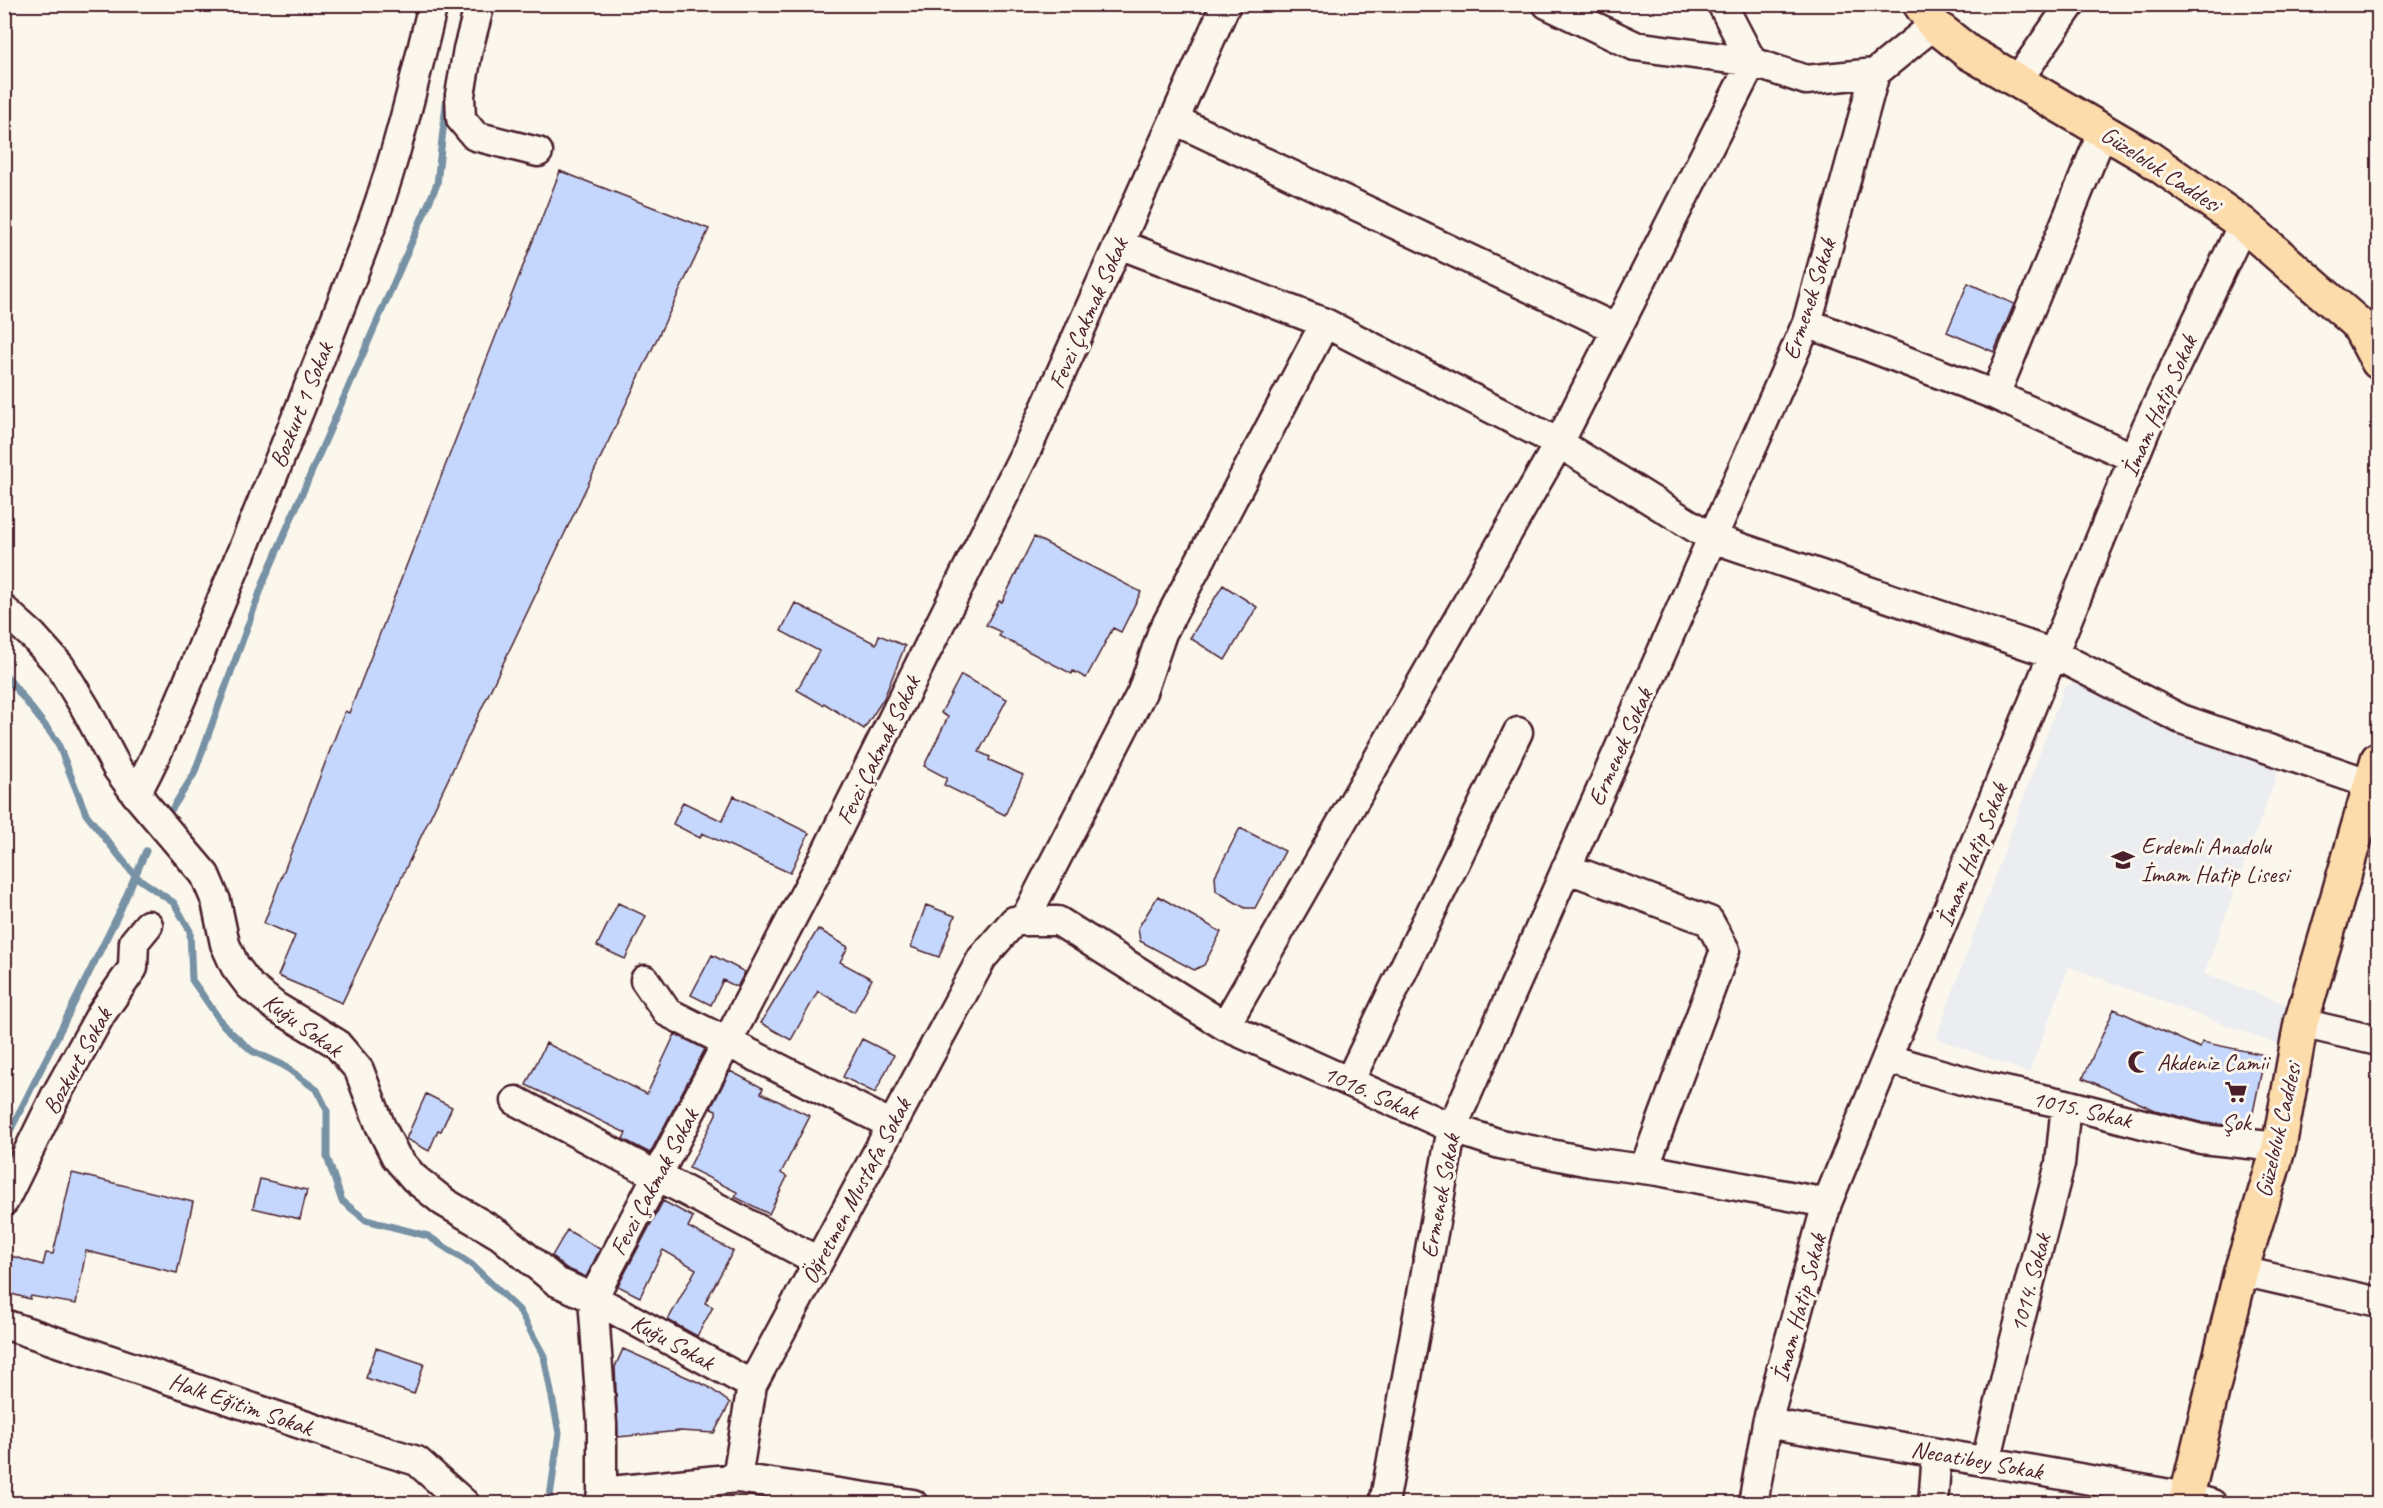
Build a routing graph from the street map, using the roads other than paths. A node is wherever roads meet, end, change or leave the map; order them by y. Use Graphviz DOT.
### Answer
graph roads {
  1 [pos="434,4"];
  2 [pos="480,4"];
  3 [pos="1226,4"];
  4 [pos="1547,4"];
  5 [pos="1722,4"];
  6 [pos="2071,4"];
  7 [pos="1927,15"];
  8 [pos="1752,62"];
  9 [pos="1875,73"];
  10 [pos="2017,81"];
  11 [pos="1175,120"];
  12 [pos="2103,131"];
  13 [pos="538,152"];
  14 [pos="2243,224"];
  15 [pos="1119,244"];
  16 [pos="1325,323"];
  17 [pos="1807,323"];
  18 [pos="1617,329"];
  19 [pos="2379,362"];
  20 [pos="1995,395"];
  21 [pos="1559,443"];
  22 [pos="2134,458"];
  23 [pos="1712,538"];
  24 [pos="4,610"];
  25 [pos="2054,654"];
  26 [pos="1518,732"];
  27 [pos="2374,785"];
  28 [pos="136,794"];
  29 [pos="1566,868"];
  30 [pos="1019,921"];
  31 [pos="148,925"];
  32 [pos="645,980"];
  33 [pos="2301,1023"];
  34 [pos="1225,1026"];
  35 [pos="2379,1041"];
  36 [pos="727,1042"];
  37 [pos="1888,1059"];
  38 [pos="1349,1082"];
  39 [pos="516,1101"];
  40 [pos="2066,1104"];
  41 [pos="892,1125"];
  42 [pos="1452,1128"];
  43 [pos="2279,1147"];
  44 [pos="1644,1169"];
  45 [pos="657,1176"];
  46 [pos="4,1201"];
  47 [pos="1827,1203"];
  48 [pos="818,1261"];
  49 [pos="2241,1271"];
  50 [pos="593,1298"];
  51 [pos="2379,1302"];
  52 [pos="4,1324"];
  53 [pos="752,1385"];
  54 [pos="1767,1423"];
  55 [pos="1937,1453"];
  56 [pos="1986,1462"];
  57 [pos="737,1478"];
  58 [pos="601,1498"];
  59 [pos="2195,1501"];
  60 [pos="465,1503"];
  61 [pos="913,1503"];
  62 [pos="1384,1503"];
  63 [pos="1753,1503"];
  64 [pos="1934,1503"];
  1 -- 28 [label="street, Bozkurt 1 Sokak"];
  2 -- 13 [label="street"];
  3 -- 11 [label="street, Fevzi Çakmak Sokak"];
  4 -- 8 [label="street"];
  5 -- 8 [label="street"];
  6 -- 10 [label="street"];
  7 -- 9 [label="street"];
  7 -- 10 [label="main road, Güzeloluk Caddesi"];
  8 -- 9 [label="street"];
  8 -- 18 [label="street"];
  9 -- 17 [label="street, Ermenek Sokak"];
  10 -- 12 [label="main road, Güzeloluk Caddesi"];
  11 -- 15 [label="street, Fevzi Çakmak Sokak"];
  11 -- 18 [label="street"];
  12 -- 14 [label="main road, Güzeloluk Caddesi"];
  12 -- 20 [label="street"];
  14 -- 19 [label="main road, Güzeloluk Caddesi"];
  14 -- 22 [label="street, İmam Hatip Sokak"];
  15 -- 16 [label="street"];
  15 -- 36 [label="street, Fevzi Çakmak Sokak"];
  16 -- 21 [label="street"];
  16 -- 30 [label="street, Öğretmen Mustafa Sokak"];
  17 -- 20 [label="street"];
  17 -- 23 [label="street, Ermenek Sokak"];
  18 -- 21 [label="street"];
  20 -- 22 [label="street"];
  21 -- 23 [label="street"];
  21 -- 34 [label="street"];
  22 -- 25 [label="street, İmam Hatip Sokak"];
  23 -- 25 [label="street"];
  23 -- 29 [label="street, Ermenek Sokak"];
  24 -- 28 [label="street, Kuğu Sokak"];
  25 -- 27 [label="street"];
  25 -- 37 [label="street, İmam Hatip Sokak"];
  26 -- 38 [label="street"];
  27 -- 33 [label="main road, Güzeloluk Caddesi"];
  28 -- 50 [label="street, Kuğu Sokak"];
  29 -- 42 [label="street, Ermenek Sokak"];
  29 -- 44 [label="street"];
  30 -- 34 [label="street, 1016. Sokak"];
  30 -- 41 [label="street, Öğretmen Mustafa Sokak"];
  31 -- 46 [label="street, Bozkurt Sokak"];
  32 -- 36 [label="street"];
  33 -- 35 [label="street"];
  33 -- 43 [label="main road, Güzeloluk Caddesi"];
  34 -- 38 [label="street, 1016. Sokak"];
  36 -- 41 [label="street"];
  36 -- 45 [label="street, Fevzi Çakmak Sokak"];
  37 -- 40 [label="street, 1015. Sokak"];
  37 -- 47 [label="street, İmam Hatip Sokak"];
  38 -- 42 [label="street, 1016. Sokak"];
  39 -- 45 [label="street"];
  40 -- 43 [label="street, 1015. Sokak"];
  40 -- 56 [label="street, 1014. Sokak"];
  41 -- 48 [label="street, Öğretmen Mustafa Sokak"];
  42 -- 44 [label="street, 1016. Sokak"];
  42 -- 62 [label="street, Ermenek Sokak"];
  43 -- 49 [label="main road, Güzeloluk Caddesi"];
  44 -- 47 [label="street, 1016. Sokak"];
  45 -- 48 [label="street"];
  45 -- 50 [label="street, Fevzi Çakmak Sokak"];
  47 -- 54 [label="street, İmam Hatip Sokak"];
  48 -- 53 [label="street, Öğretmen Mustafa Sokak"];
  49 -- 51 [label="street"];
  49 -- 59 [label="main road, Güzeloluk Caddesi"];
  50 -- 53 [label="street, Kuğu Sokak"];
  50 -- 58 [label="street"];
  52 -- 60 [label="street, Halk Eğitim Sokak"];
  53 -- 57 [label="street, Öğretmen Mustafa Sokak"];
  54 -- 55 [label="street, Necatibey Sokak"];
  54 -- 63 [label="street, İmam Hatip Sokak"];
  55 -- 56 [label="street, Necatibey Sokak"];
  55 -- 64 [label="street"];
  56 -- 59 [label="street, Necatibey Sokak"];
  57 -- 58 [label="street"];
  57 -- 61 [label="street"];
}
